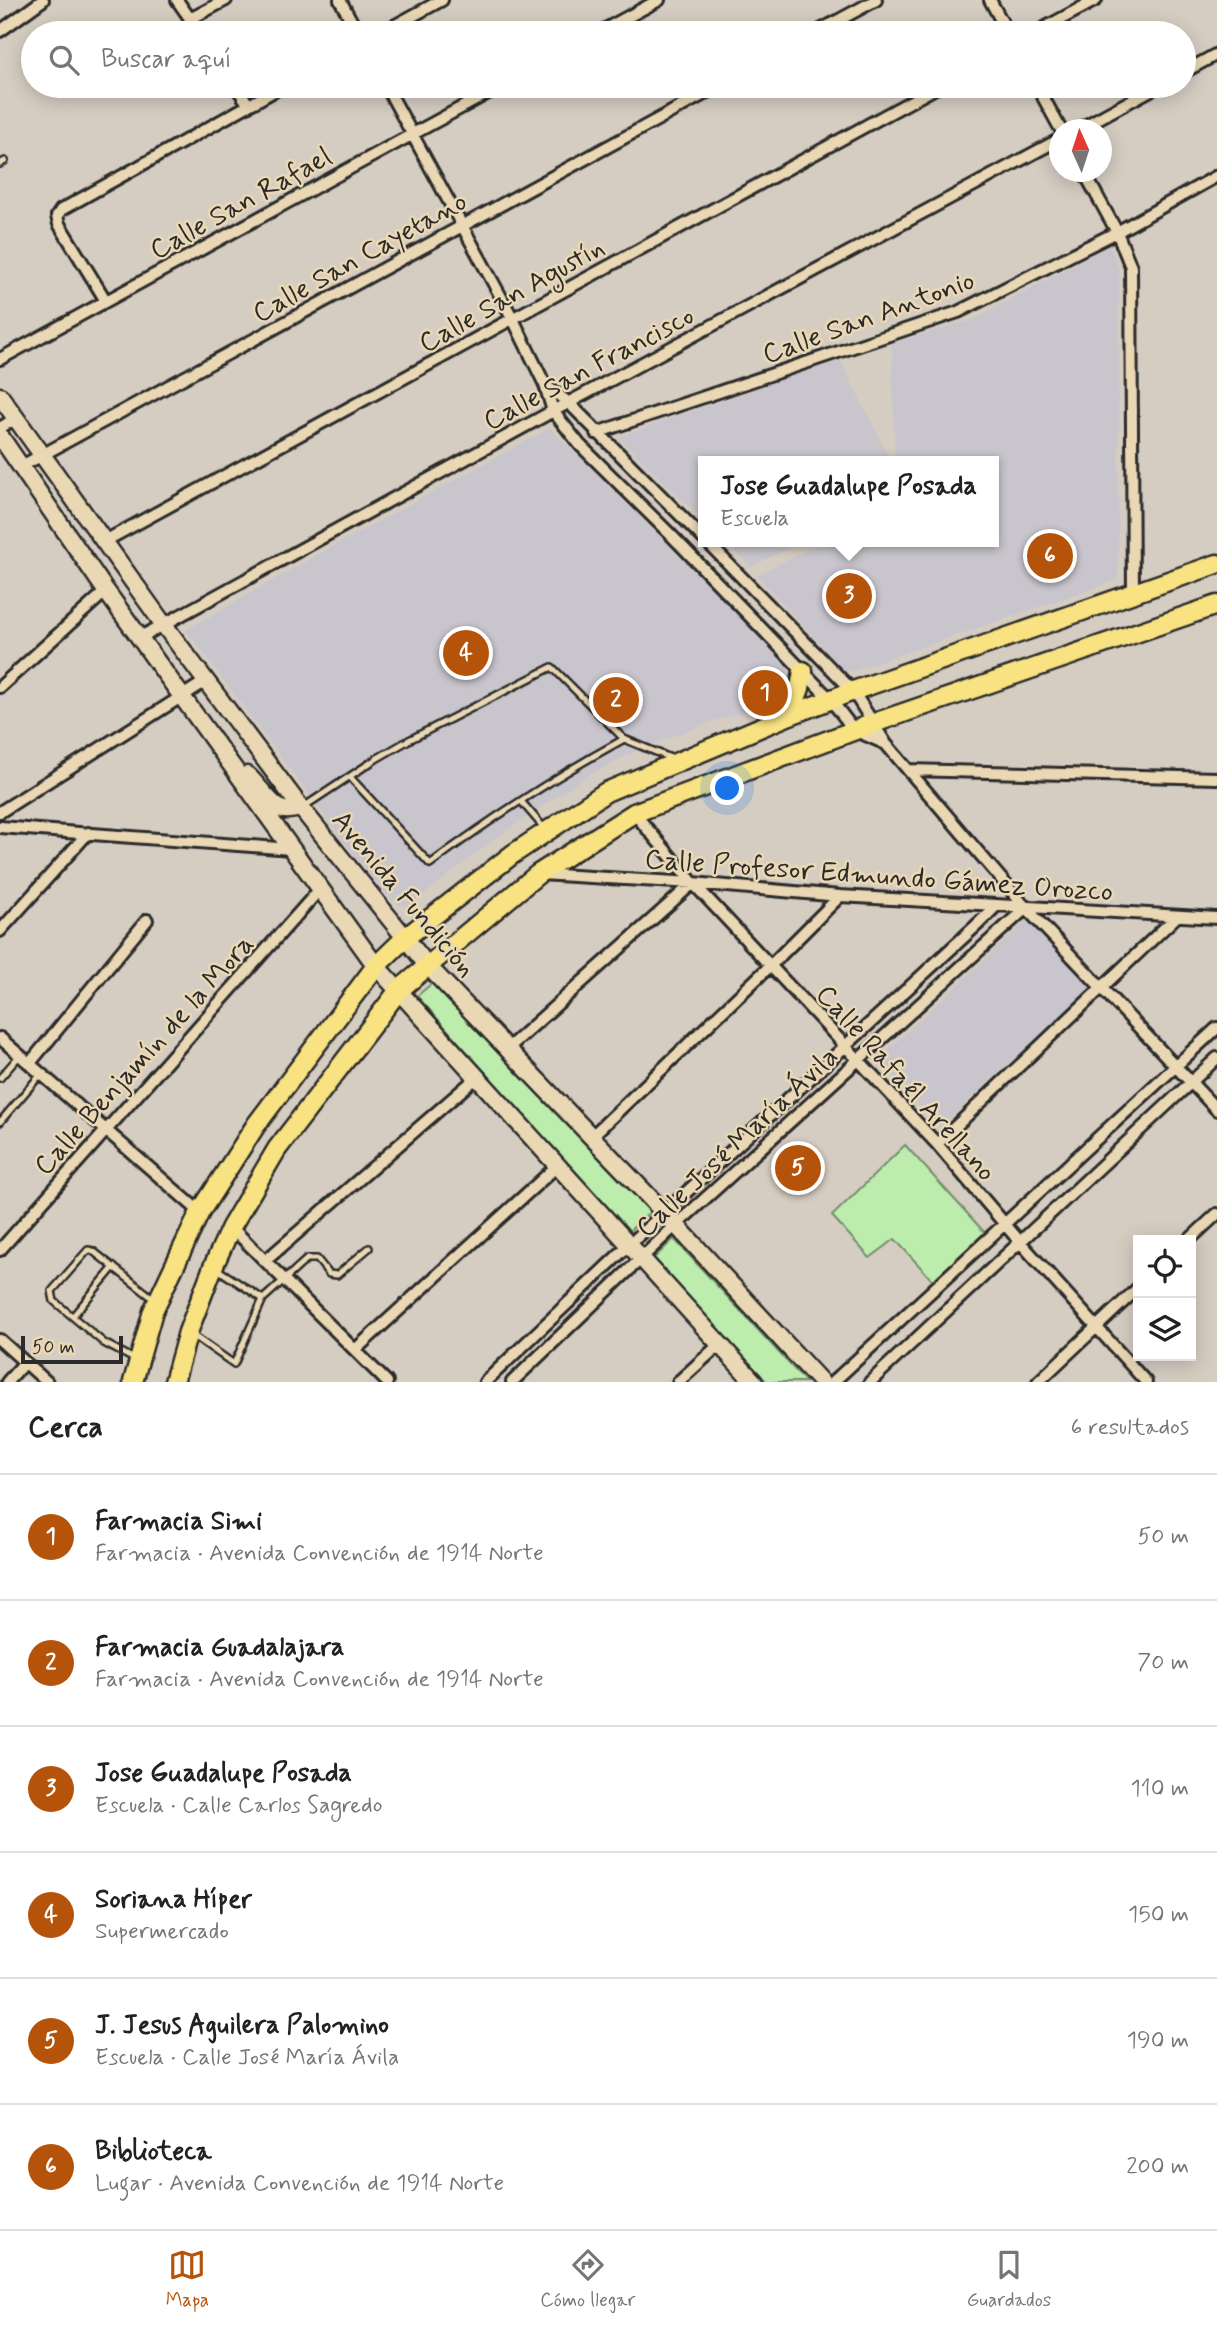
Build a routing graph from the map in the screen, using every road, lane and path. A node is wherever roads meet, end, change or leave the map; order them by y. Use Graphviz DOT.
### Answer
graph roads {
  1 [pos="43,0"];
  2 [pos="177,0"];
  3 [pos="226,0"];
  4 [pos="340,0"];
  5 [pos="442,0"];
  6 [pos="659,0"];
  7 [pos="876,0"];
  8 [pos="990,0"];
  9 [pos="1096,0"];
  10 [pos="190,19"];
  11 [pos="351,21"];
  12 [pos="403,21"];
  13 [pos="620,21"];
  14 [pos="837,21"];
  15 [pos="1001,21"];
  16 [pos="1057,21"];
  17 [pos="0,31"];
  18 [pos="1217,54"];
  19 [pos="1196,65"];
  20 [pos="244,98"];
  21 [pos="260,98"];
  22 [pos="392,98"];
  23 [pos="479,98"];
  24 [pos="697,98"];
  25 [pos="917,98"];
  26 [pos="1044,98"];
  27 [pos="1136,98"];
  28 [pos="248,104"];
  29 [pos="1055,119"];
  30 [pos="1097,119"];
  31 [pos="412,134"];
  32 [pos="1049,144"];
  33 [pos="1217,176"];
  34 [pos="1090,182"];
  35 [pos="462,226"];
  36 [pos="1117,232"];
  37 [pos="106,301"];
  38 [pos="513,319"];
  39 [pos="0,359"];
  40 [pos="545,385"];
  41 [pos="0,396"];
  42 [pos="569,403"];
  43 [pos="553,411"];
  44 [pos="16,418"];
  45 [pos="0,429"];
  46 [pos="596,433"];
  47 [pos="0,436"];
  48 [pos="41,455"];
  49 [pos="20,467"];
  50 [pos="685,520"];
  51 [pos="698,533"];
  52 [pos="670,534"];
  53 [pos="105,541"];
  54 [pos="712,547"];
  55 [pos="1217,564"];
  56 [pos="106,592"];
  57 [pos="1133,593"];
  58 [pos="1217,605"];
  59 [pos="164,625"];
  60 [pos="141,637"];
  61 [pos="803,671"];
  62 [pos="206,681"];
  63 [pos="0,687"];
  64 [pos="853,691"];
  65 [pos="181,697"];
  66 [pos="831,700"];
  67 [pos="790,715"];
  68 [pos="874,723"];
  69 [pos="854,730"];
  70 [pos="624,738"];
  71 [pos="886,744"];
  72 [pos="680,761"];
  73 [pos="230,764"];
  74 [pos="908,770"];
  75 [pos="350,777"];
  76 [pos="1217,778"];
  77 [pos="521,801"];
  78 [pos="301,808"];
  79 [pos="0,812"];
  80 [pos="634,813"];
  81 [pos="0,827"];
  82 [pos="546,831"];
  83 [pos="88,833"];
  84 [pos="291,849"];
  85 [pos="538,874"];
  86 [pos="693,883"];
  87 [pos="320,889"];
  88 [pos="840,896"];
  89 [pos="996,906"];
  90 [pos="1026,908"];
  91 [pos="1177,916"];
  92 [pos="1217,918"];
  93 [pos="147,920"];
  94 [pos="0,931"];
  95 [pos="405,937"];
  96 [pos="427,965"];
  97 [pos="376,966"];
  98 [pos="770,966"];
  99 [pos="1102,988"];
  100 [pos="399,990"];
  101 [pos="1217,1028"];
  102 [pos="0,1038"];
  103 [pos="845,1046"];
  104 [pos="506,1050"];
  105 [pos="20,1055"];
  106 [pos="1217,1058"];
  107 [pos="857,1059"];
  108 [pos="30,1063"];
  109 [pos="1176,1066"];
  110 [pos="42,1074"];
  111 [pos="0,1078"];
  112 [pos="476,1078"];
  113 [pos="1191,1082"];
  114 [pos="1217,1110"];
  115 [pos="2,1118"];
  116 [pos="106,1130"];
  117 [pos="591,1137"];
  118 [pos="937,1144"];
  119 [pos="557,1167"];
  120 [pos="200,1212"];
  121 [pos="664,1213"];
  122 [pos="1217,1214"];
  123 [pos="1004,1224"];
  124 [pos="676,1225"];
  125 [pos="231,1227"];
  126 [pos="1194,1235"];
  127 [pos="1020,1242"];
  128 [pos="629,1245"];
  129 [pos="369,1248"];
  130 [pos="0,1250"];
  131 [pos="642,1260"];
  132 [pos="265,1261"];
  133 [pos="213,1267"];
  134 [pos="114,1268"];
  135 [pos="283,1279"];
  136 [pos="1133,1293"];
  137 [pos="263,1300"];
  138 [pos="158,1302"];
  139 [pos="73,1316"];
  140 [pos="1096,1327"];
  141 [pos="188,1332"];
  142 [pos="0,1340"];
  143 [pos="719,1345"];
  144 [pos="355,1350"];
  145 [pos="24,1362"];
  146 [pos="139,1362"];
  147 [pos="7,1382"];
  148 [pos="47,1382"];
  149 [pos="134,1382"];
  150 [pos="174,1382"];
  151 [pos="386,1382"];
  152 [pos="485,1382"];
  153 [pos="512,1382"];
  154 [pos="678,1382"];
  155 [pos="754,1382"];
  156 [pos="821,1382"];
  157 [pos="833,1382"];
  158 [pos="870,1382"];
  159 [pos="1038,1382"];
  160 [pos="1146,1382"];
  1 -- 17 [label="street"];
  2 -- 10 [label="street"];
  3 -- 10 [label="street"];
  4 -- 11 [label="street"];
  5 -- 12 [label="street"];
  6 -- 13 [label="street"];
  7 -- 14 [label="street"];
  8 -- 15 [label="street"];
  9 -- 16 [label="street"];
  18 -- 19 [label="street"];
  20 -- 28 [label="street"];
  21 -- 28 [label="street"];
  22 -- 31 [label="street"];
  23 -- 31 [label="street, Calle San Rafael"];
  24 -- 35 [label="street, Calle San Cayetano"];
  25 -- 38 [label="street, Calle San Agustín"];
  26 -- 29 [label="street"];
  27 -- 30 [label="street"];
  28 -- 37 [label="street"];
  31 -- 35 [label="street"];
  31 -- 37 [label="street, Calle San Rafael"];
  32 -- 42 [label="street, Calle San Francisco"];
  33 -- 36 [label="street, Calle San Antonio"];
  34 -- 36 [label="street"];
  35 -- 38 [label="street"];
  35 -- 48 [label="street, Calle San Cayetano"];
  36 -- 46 [label="street, Calle San Antonio"];
  36 -- 57 [label="street"];
  37 -- 39 [label="street, Calle San Rafael"];
  38 -- 40 [label="street"];
  38 -- 53 [label="street, Calle San Agustín"];
  40 -- 42 [label="street"];
  40 -- 43 [label="street"];
  41 -- 44 [label="street, Avenida Fundición"];
  42 -- 43 [label="street, Calle San Francisco"];
  42 -- 46 [label="street"];
  43 -- 52 [label="street"];
  43 -- 59 [label="street, Calle San Francisco"];
  44 -- 45 [label="street"];
  44 -- 48 [label="street, Avenida Fundición"];
  46 -- 50 [label="street"];
  47 -- 49 [label="street, Avenida Fundición"];
  48 -- 49 [label="street, Calle San Cayetano"];
  48 -- 53 [label="street, Avenida Fundición"];
  49 -- 56 [label="street, Avenida Fundición"];
  50 -- 51 [label="street"];
  50 -- 52 [label="street"];
  52 -- 61 [label="street"];
  53 -- 59 [label="street, Avenida Fundición"];
  54 -- 64 [label="street"];
  55 -- 57 [label="main road"];
  56 -- 60 [label="street, Avenida Fundición"];
  56 -- 63 [label="street"];
  57 -- 64 [label="main road"];
  58 -- 68 [label="main road"];
  59 -- 60 [label="street, Calle San Francisco"];
  59 -- 62 [label="street, Avenida Fundición"];
  60 -- 65 [label="street, Avenida Fundición"];
  61 -- 66 [label="street"];
  61 -- 67 [label="main road"];
  62 -- 65 [label="street"];
  62 -- 78 [label="street, Avenida Fundición"];
  64 -- 66 [label="main road"];
  64 -- 68 [label="street"];
  65 -- 73 [label="street, Avenida Fundición"];
  65 -- 79 [label="street"];
  66 -- 67 [label="main road"];
  66 -- 69 [label="street"];
  67 -- 72 [label="main road"];
  68 -- 69 [label="main road"];
  68 -- 71 [label="street"];
  69 -- 71 [label="street"];
  69 -- 80 [label="main road"];
  70 -- 72 [label="lane"];
  70 -- 75 [label="lane"];
  70 -- 77 [label="lane"];
  71 -- 74 [label="street"];
  72 -- 82 [label="main road"];
  73 -- 78 [label="street"];
  73 -- 84 [label="street, Avenida Fundición"];
  74 -- 76 [label="street"];
  74 -- 90 [label="street"];
  75 -- 77 [label="lane"];
  75 -- 78 [label="lane"];
  77 -- 82 [label="lane"];
  78 -- 95 [label="street, Avenida Fundición"];
  80 -- 85 [label="main road"];
  80 -- 86 [label="street, Calle Rafaél Arellano"];
  81 -- 83 [label="street"];
  82 -- 95 [label="main road"];
  83 -- 84 [label="street"];
  83 -- 94 [label="street"];
  84 -- 87 [label="street, Avenida Fundición"];
  85 -- 86 [label="street, Calle Profesor Edmundo Gámez Orozco"];
  85 -- 96 [label="main road"];
  86 -- 88 [label="street, Calle Profesor Edmundo Gámez Orozco"];
  86 -- 98 [label="street, Calle Rafaél Arellano"];
  86 -- 104 [label="street"];
  87 -- 97 [label="street, Avenida Fundición"];
  87 -- 116 [label="street, Calle Benjamín de la Mora"];
  88 -- 89 [label="street, Calle Profesor Edmundo Gámez Orozco"];
  88 -- 98 [label="street"];
  89 -- 90 [label="street, Calle Profesor Edmundo Gámez Orozco"];
  89 -- 103 [label="street, Calle José María Ávila"];
  90 -- 91 [label="street, Calle Profesor Edmundo Gámez Orozco"];
  90 -- 99 [label="street"];
  90 -- 107 [label="street, Calle José María Ávila"];
  91 -- 92 [label="street, Calle Profesor Edmundo Gámez Orozco"];
  91 -- 99 [label="street"];
  93 -- 108 [label="street"];
  95 -- 96 [label="street, Avenida Fundición"];
  95 -- 97 [label="main road"];
  96 -- 100 [label="main road"];
  96 -- 104 [label="street, Avenida Fundición"];
  97 -- 100 [label="street, Avenida Fundición"];
  97 -- 120 [label="main road"];
  98 -- 103 [label="street, Calle Rafaél Arellano"];
  98 -- 117 [label="street"];
  99 -- 109 [label="street"];
  99 -- 118 [label="street"];
  100 -- 112 [label="street, Avenida Fundición"];
  100 -- 125 [label="main road"];
  101 -- 109 [label="street"];
  102 -- 105 [label="street"];
  103 -- 107 [label="street, Calle Rafaél Arellano"];
  103 -- 121 [label="street, Calle José María Ávila"];
  104 -- 117 [label="street, Avenida Fundición"];
  105 -- 108 [label="street"];
  105 -- 111 [label="lane"];
  106 -- 113 [label="street"];
  107 -- 118 [label="street, Calle Rafaél Arellano"];
  107 -- 124 [label="street, Calle José María Ávila"];
  108 -- 110 [label="street"];
  109 -- 113 [label="street"];
  109 -- 123 [label="street"];
  110 -- 115 [label="lane"];
  110 -- 116 [label="street"];
  112 -- 119 [label="street, Avenida Fundición"];
  112 -- 132 [label="street"];
  113 -- 114 [label="street"];
  113 -- 127 [label="street"];
  116 -- 120 [label="street"];
  116 -- 130 [label="street, Calle Benjamín de la Mora"];
  117 -- 121 [label="street, Avenida Fundición"];
  118 -- 123 [label="street, Calle Rafaél Arellano"];
  119 -- 128 [label="street, Avenida Fundición"];
  119 -- 144 [label="street"];
  120 -- 138 [label="main road"];
  121 -- 124 [label="street, Avenida Fundición"];
  121 -- 128 [label="street, Calle José María Ávila"];
  122 -- 126 [label="street"];
  123 -- 127 [label="street, Calle Rafaél Arellano"];
  123 -- 157 [label="street"];
  124 -- 131 [label="street, Calle José María Ávila"];
  124 -- 156 [label="street, Avenida Fundición"];
  125 -- 132 [label="street"];
  125 -- 133 [label="main road"];
  127 -- 140 [label="street, Calle Rafaél Arellano"];
  127 -- 158 [label="street"];
  128 -- 131 [label="street, Avenida Fundición"];
  128 -- 152 [label="street, Calle José María Ávila"];
  129 -- 135 [label="lane"];
  131 -- 143 [label="street, Avenida Fundición"];
  131 -- 153 [label="street, Calle José María Ávila"];
  132 -- 135 [label="street"];
  133 -- 137 [label="lane"];
  133 -- 141 [label="main road"];
  134 -- 138 [label="lane"];
  134 -- 139 [label="lane"];
  134 -- 139 [label="lane"];
  135 -- 137 [label="lane"];
  135 -- 144 [label="street"];
  136 -- 140 [label="street"];
  137 -- 141 [label="lane"];
  138 -- 146 [label="main road"];
  139 -- 146 [label="lane"];
  140 -- 159 [label="street"];
  140 -- 160 [label="street, Calle Rafaél Arellano"];
  141 -- 150 [label="main road"];
  142 -- 145 [label="street"];
  143 -- 154 [label="street"];
  143 -- 155 [label="street, Avenida Fundición"];
  144 -- 151 [label="street"];
  145 -- 147 [label="street"];
  145 -- 148 [label="street"];
  146 -- 149 [label="main road"];
}
